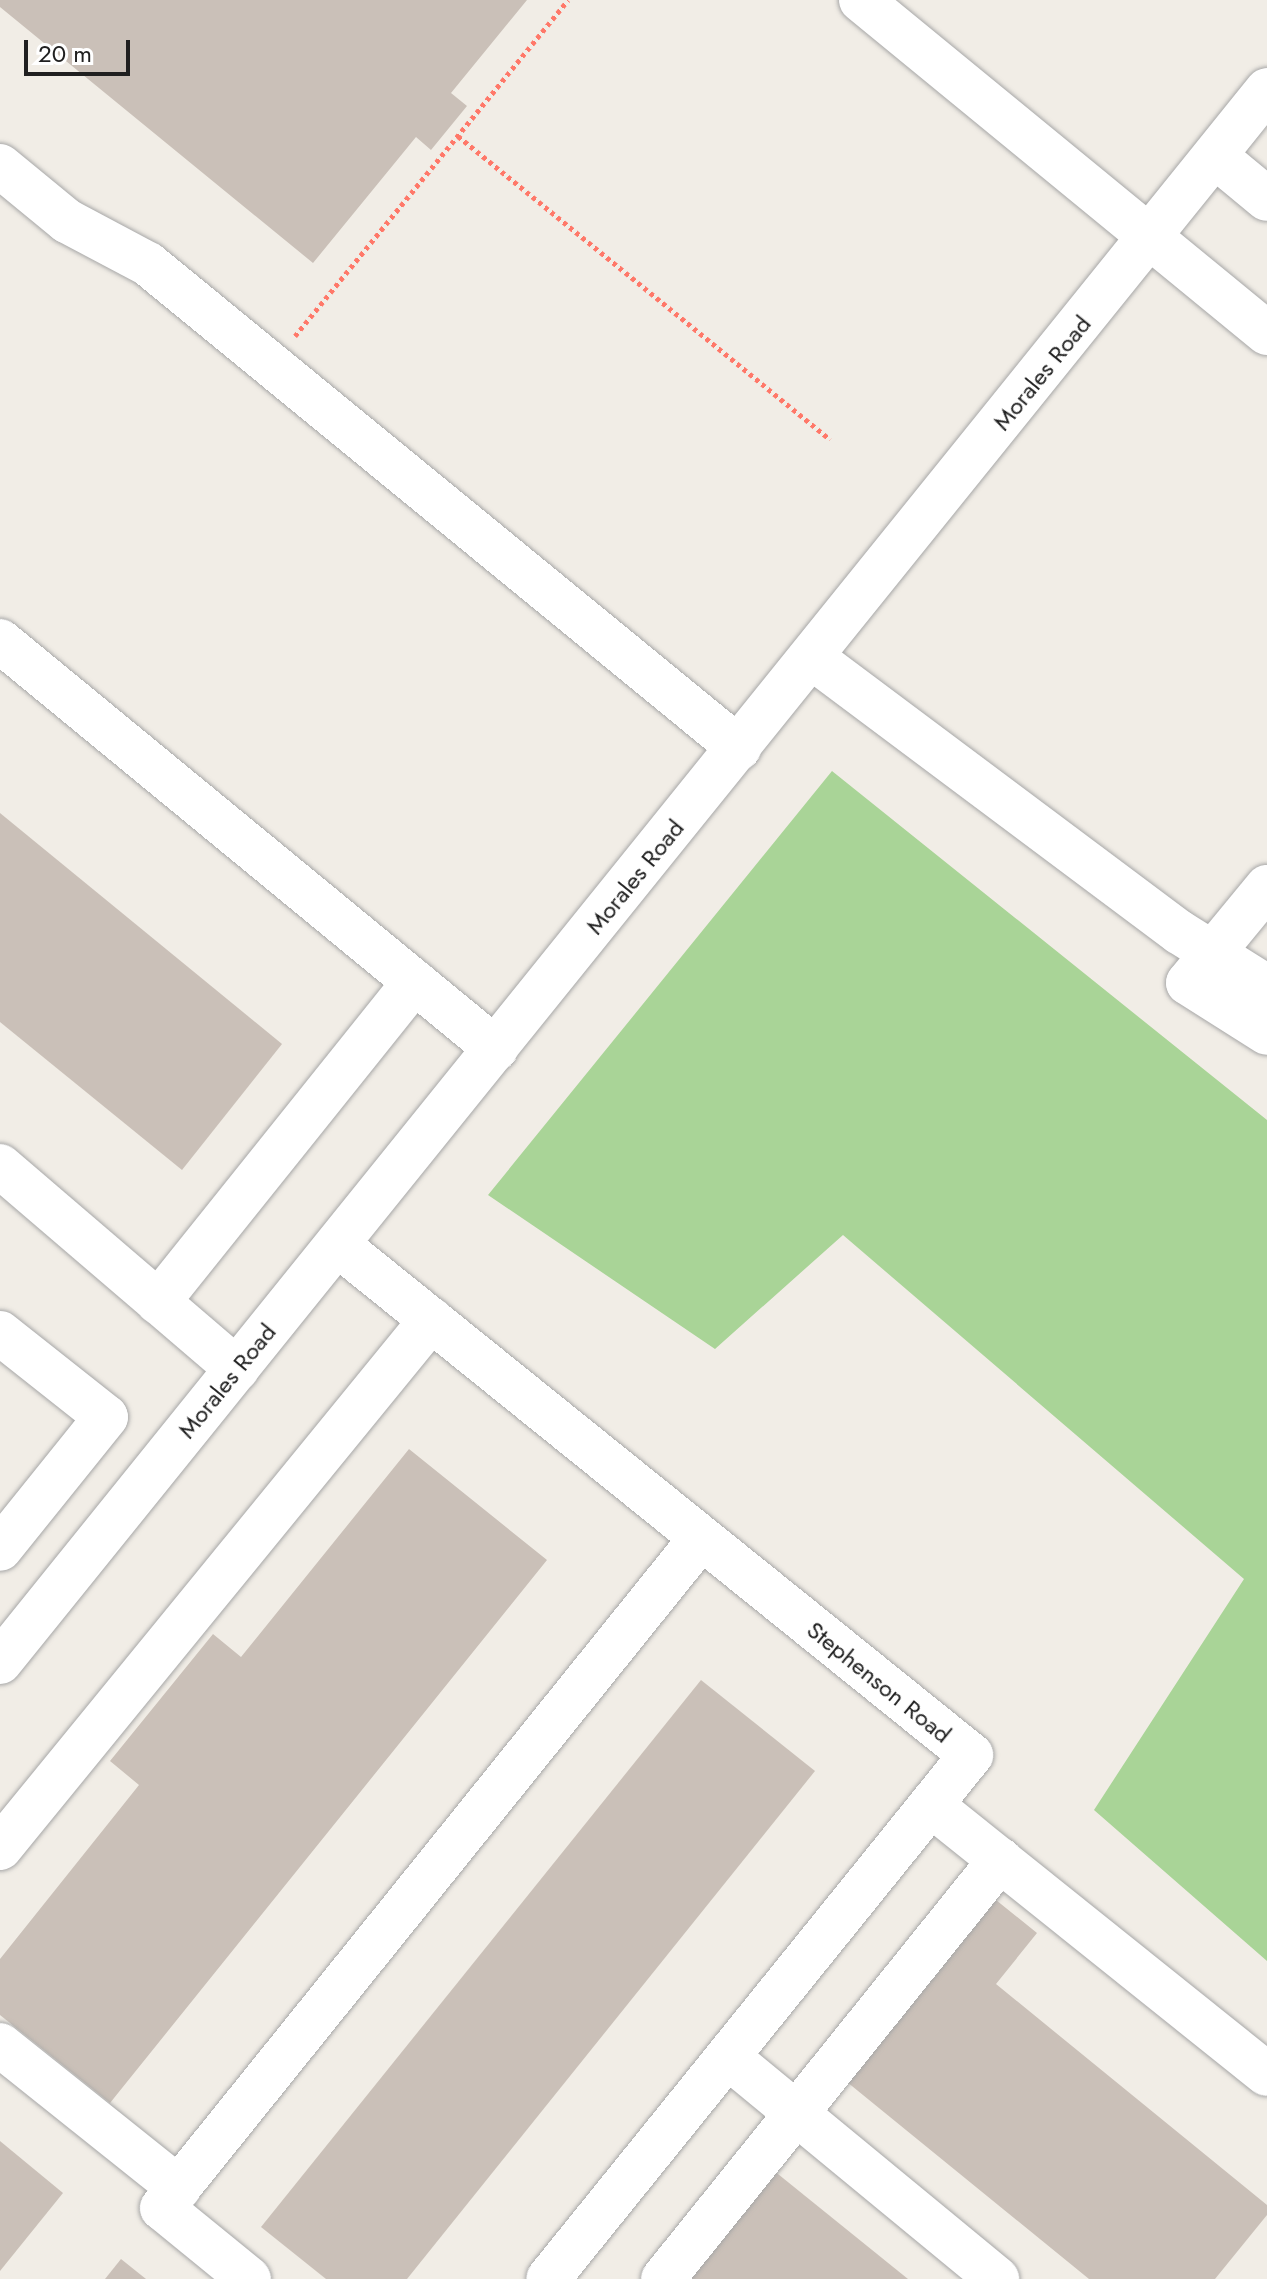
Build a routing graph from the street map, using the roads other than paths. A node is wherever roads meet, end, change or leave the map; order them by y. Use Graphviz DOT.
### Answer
graph roads {
  1 [pos="861,0"];
  2 [pos="1267,90"];
  3 [pos="1215,156"];
  4 [pos="0,166"];
  5 [pos="1267,199"];
  6 [pos="1150,237"];
  7 [pos="1267,333"];
  8 [pos="0,641"];
  9 [pos="814,659"];
  10 [pos="739,748"];
  11 [pos="1267,887"];
  12 [pos="1214,953"];
  13 [pos="414,982"];
  14 [pos="1267,987"];
  15 [pos="1267,1033"];
  16 [pos="496,1049"];
  17 [pos="0,1166"];
  18 [pos="338,1245"];
  19 [pos="158,1302"];
  20 [pos="431,1320"];
  21 [pos="0,1333"];
  22 [pos="237,1369"];
  23 [pos="701,1538"];
  24 [pos="0,1549"];
  25 [pos="0,1662"];
  26 [pos="931,1805"];
  27 [pos="0,1848"];
  28 [pos="1000,1860"];
  29 [pos="0,2045"];
  30 [pos="728,2057"];
  31 [pos="1267,2074"];
  32 [pos="796,2113"];
  33 [pos="179,2188"];
  34 [pos="249,2279"];
  35 [pos="548,2279"];
  36 [pos="663,2279"];
  37 [pos="997,2279"];
  1 -- 6 [label="street"];
  2 -- 3 [label="street, Morales Road"];
  3 -- 5 [label="street"];
  3 -- 6 [label="street, Morales Road"];
  4 -- 10 [label="street"];
  6 -- 7 [label="street"];
  6 -- 9 [label="street, Morales Road"];
  8 -- 13 [label="street"];
  9 -- 10 [label="street, Morales Road"];
  9 -- 12 [label="street"];
  10 -- 16 [label="street, Morales Road"];
  11 -- 12 [label="street"];
  12 -- 14 [label="street"];
  12 -- 15 [label="street"];
  13 -- 16 [label="street"];
  13 -- 19 [label="street"];
  16 -- 18 [label="street, Morales Road"];
  17 -- 19 [label="street"];
  18 -- 20 [label="street, Stephenson Road"];
  18 -- 22 [label="street, Morales Road"];
  19 -- 22 [label="street"];
  20 -- 23 [label="street, Stephenson Road"];
  20 -- 27 [label="street"];
  21 -- 24 [label="street"];
  22 -- 25 [label="street, Morales Road"];
  23 -- 26 [label="street, Stephenson Road"];
  23 -- 33 [label="street"];
  26 -- 28 [label="street"];
  26 -- 30 [label="street, Stephenson Road"];
  28 -- 31 [label="street"];
  28 -- 32 [label="street"];
  29 -- 33 [label="street"];
  30 -- 32 [label="street"];
  30 -- 35 [label="street, Stephenson Road"];
  32 -- 36 [label="street"];
  32 -- 37 [label="street"];
  33 -- 34 [label="street"];
}
